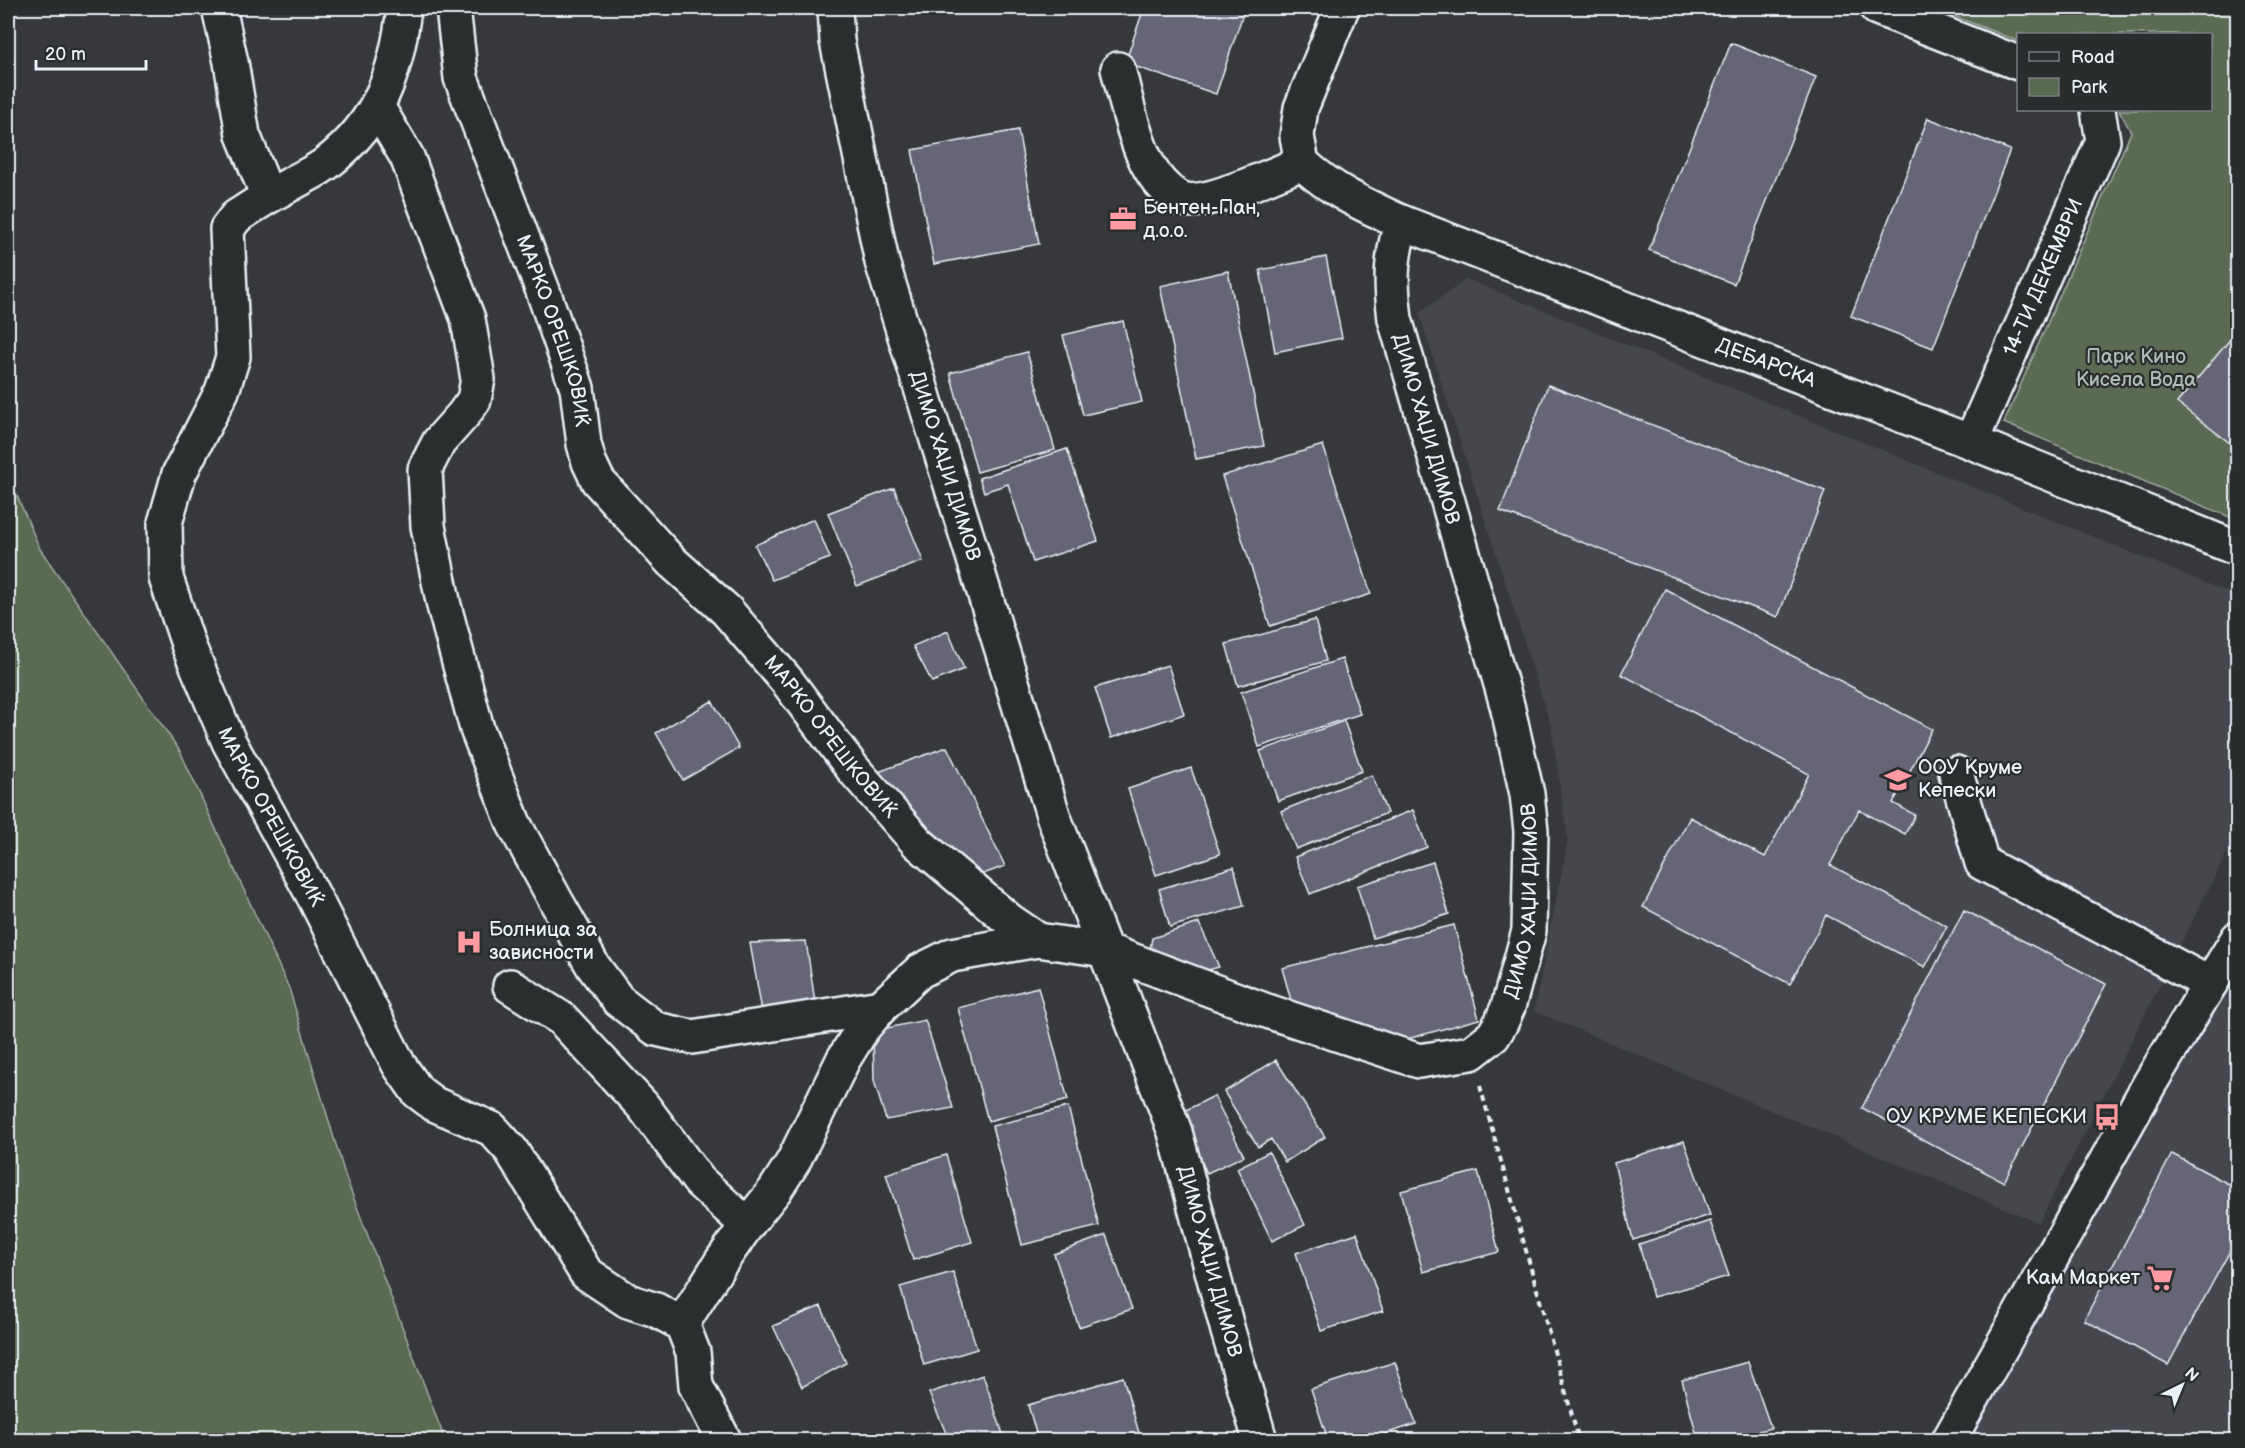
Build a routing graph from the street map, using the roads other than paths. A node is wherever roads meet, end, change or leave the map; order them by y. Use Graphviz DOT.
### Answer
graph roads {
  1 [pos="219,8"];
  2 [pos="404,8"];
  3 [pos="453,8"];
  4 [pos="835,8"];
  5 [pos="1342,8"];
  6 [pos="1877,8"];
  7 [pos="2017,62"];
  8 [pos="1118,69"];
  9 [pos="378,108"];
  10 [pos="2098,111"];
  11 [pos="1302,163"];
  12 [pos="268,196"];
  13 [pos="1401,222"];
  14 [pos="1971,441"];
  15 [pos="2238,549"];
  16 [pos="1956,773"];
  17 [pos="2238,938"];
  18 [pos="1038,940"];
  19 [pos="1105,950"];
  20 [pos="2210,984"];
  21 [pos="510,986"];
  22 [pos="881,1007"];
  23 [pos="747,1225"];
  24 [pos="682,1324"];
  25 [pos="724,1440"];
  26 [pos="1260,1440"];
  27 [pos="1949,1440"];
  1 -- 12 [label="street"];
  2 -- 9 [label="street, МАРКО ОРЕШКОВИЌ"];
  3 -- 18 [label="street, МАРКО ОРЕШКОВИЌ"];
  4 -- 19 [label="street, ДИМО ХАЏИ ДИМОВ"];
  5 -- 11 [label="street"];
  6 -- 7 [label="street"];
  8 -- 11 [label="street"];
  9 -- 12 [label="street, МАРКО ОРЕШКОВИЌ"];
  9 -- 22 [label="street"];
  10 -- 14 [label="street, 14-ТИ ДЕКЕМВРИ"];
  11 -- 13 [label="street, ДЕБАРСКА"];
  12 -- 24 [label="street, МАРКО ОРЕШКОВИЌ"];
  13 -- 14 [label="street, ДЕБАРСКА"];
  13 -- 19 [label="street, ДИМО ХАЏИ ДИМОВ"];
  14 -- 15 [label="street, ДЕБАРСКА"];
  16 -- 20 [label="street"];
  17 -- 20 [label="street"];
  18 -- 19 [label="street"];
  18 -- 22 [label="street"];
  19 -- 26 [label="street, ДИМО ХАЏИ ДИМОВ"];
  20 -- 27 [label="street"];
  21 -- 23 [label="street"];
  22 -- 23 [label="street"];
  23 -- 24 [label="street"];
  24 -- 25 [label="street"];
}
